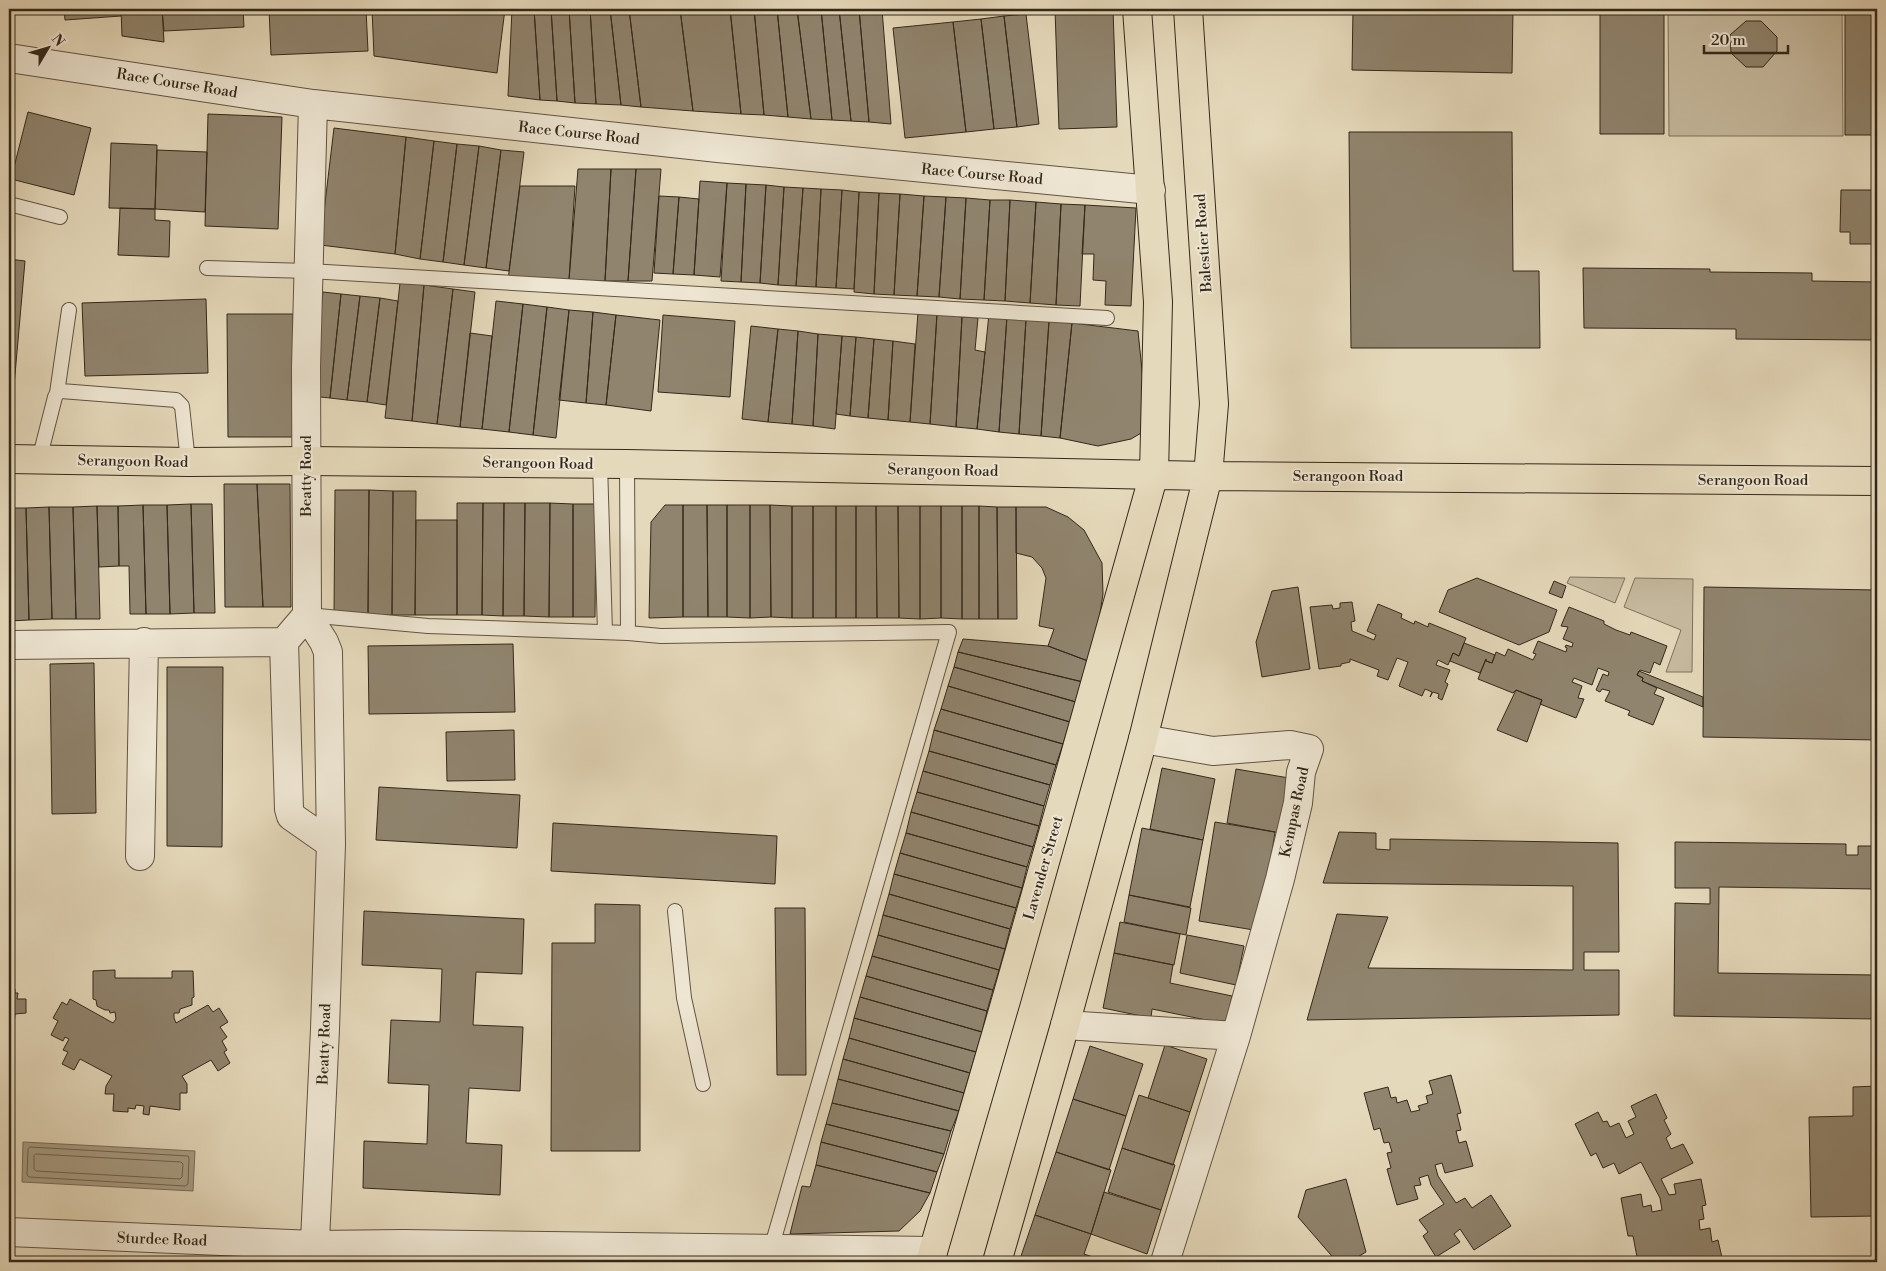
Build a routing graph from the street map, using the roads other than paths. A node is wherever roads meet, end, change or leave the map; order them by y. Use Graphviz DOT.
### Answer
graph roads {
  1 [pos="1138,9"];
  2 [pos="1188,9"];
  3 [pos="9,58"];
  4 [pos="313,104"];
  5 [pos="1151,190"];
  6 [pos="9,204"];
  7 [pos="60,217"];
  8 [pos="207,268"];
  9 [pos="309,271"];
  10 [pos="69,310"];
  11 [pos="1107,318"];
  12 [pos="57,393"];
  13 [pos="9,459"];
  14 [pos="39,460"];
  15 [pos="306,461"];
  16 [pos="188,462"];
  17 [pos="600,463"];
  18 [pos="627,464"];
  19 [pos="1154,474"];
  20 [pos="1208,476"];
  21 [pos="1877,481"];
  22 [pos="308,615"];
  23 [pos="605,632"];
  24 [pos="628,633"];
  25 [pos="144,642"];
  26 [pos="284,642"];
  27 [pos="9,645"];
  28 [pos="1143,739"];
  29 [pos="331,844"];
  30 [pos="140,856"];
  31 [pos="675,911"];
  32 [pos="1065,1025"];
  33 [pos="1236,1036"];
  34 [pos="703,1084"];
  35 [pos="9,1232"];
  36 [pos="771,1249"];
  37 [pos="314,1254"];
  38 [pos="932,1256"];
  39 [pos="997,1262"];
  40 [pos="1165,1262"];
  1 -- 5 [label="main road"];
  2 -- 20 [label="main road, Balestier Road"];
  3 -- 4 [label="street, Race Course Road"];
  4 -- 5 [label="street, Race Course Road"];
  4 -- 9 [label="street, Beatty Road"];
  5 -- 19 [label="main road"];
  6 -- 7 [label="lane"];
  8 -- 9 [label="lane"];
  9 -- 11 [label="lane"];
  9 -- 15 [label="street, Beatty Road"];
  10 -- 12 [label="lane"];
  12 -- 14 [label="lane"];
  12 -- 16 [label="lane"];
  13 -- 14 [label="main road, Serangoon Road"];
  14 -- 16 [label="main road, Serangoon Road"];
  15 -- 16 [label="main road, Serangoon Road"];
  15 -- 17 [label="main road, Serangoon Road"];
  15 -- 22 [label="street, Beatty Road"];
  17 -- 18 [label="main road, Serangoon Road"];
  17 -- 23 [label="lane"];
  18 -- 19 [label="main road, Serangoon Road"];
  18 -- 24 [label="lane"];
  19 -- 20 [label="main road, Serangoon Road"];
  19 -- 38 [label="main road, Lavender Street"];
  20 -- 21 [label="main road, Serangoon Road"];
  20 -- 28 [label="main road"];
  22 -- 23 [label="lane"];
  22 -- 26 [label="street"];
  22 -- 29 [label="street, Beatty Road"];
  23 -- 24 [label="lane"];
  24 -- 36 [label="lane"];
  25 -- 26 [label="street"];
  25 -- 27 [label="street"];
  25 -- 30 [label="street"];
  26 -- 29 [label="street"];
  28 -- 32 [label="main road"];
  28 -- 33 [label="street, Kempas Road"];
  29 -- 37 [label="street, Beatty Road"];
  31 -- 34 [label="lane"];
  32 -- 33 [label="street"];
  32 -- 39 [label="main road"];
  33 -- 40 [label="street, Kempas Road"];
  35 -- 37 [label="street, Sturdee Road"];
  36 -- 37 [label="street"];
  36 -- 38 [label="street"];
}
